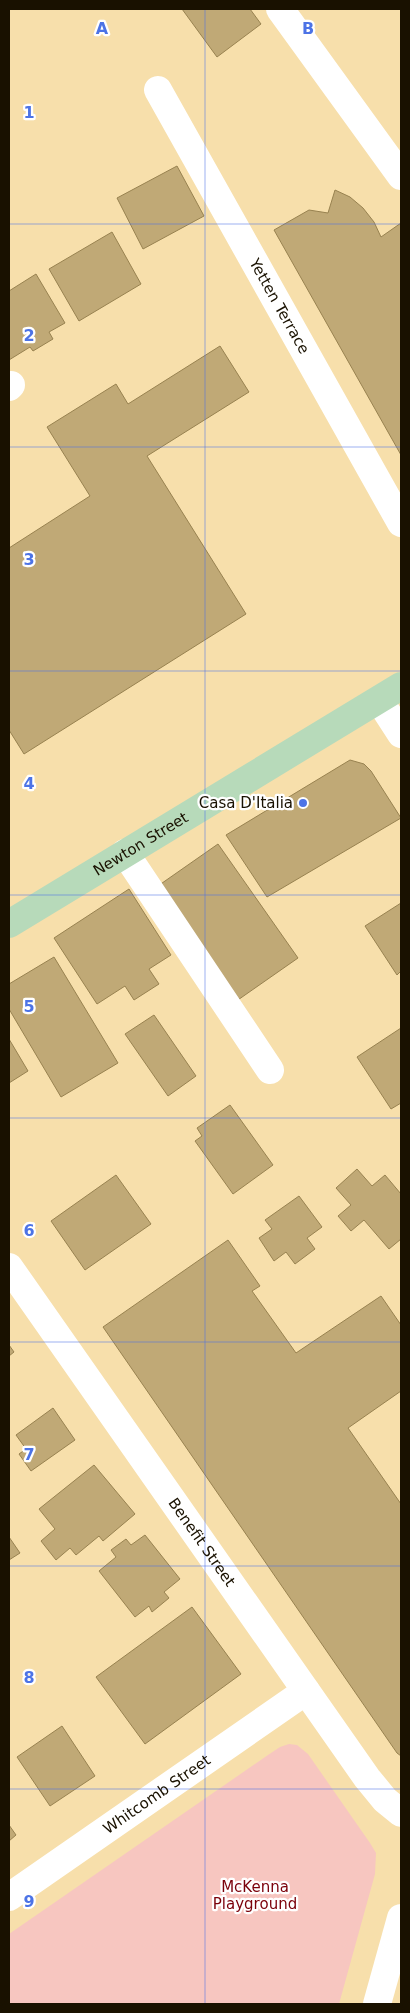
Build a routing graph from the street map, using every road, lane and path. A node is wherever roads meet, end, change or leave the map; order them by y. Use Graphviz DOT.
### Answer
graph roads {
  1 [pos="280,9"];
  2 [pos="158,90"];
  3 [pos="401,176"];
  4 [pos="401,523"];
  5 [pos="390,693"];
  6 [pos="401,734"];
  7 [pos="125,853"];
  8 [pos="9,924"];
  9 [pos="270,1070"];
  10 [pos="9,1267"];
  11 [pos="306,1691"];
  12 [pos="401,1814"];
  13 [pos="9,1897"];
  14 [pos="401,1918"];
  15 [pos="377,2004"];
  1 -- 3 [label="street"];
  2 -- 4 [label="street, Yetten Terrace"];
  5 -- 6 [label="street"];
  5 -- 7 [label="main road, Newton Street"];
  7 -- 8 [label="main road, Newton Street"];
  7 -- 9 [label="street"];
  10 -- 11 [label="street, Benefit Street"];
  11 -- 12 [label="street, Benefit Street"];
  11 -- 13 [label="street, Whitcomb Street"];
  14 -- 15 [label="street"];
}
